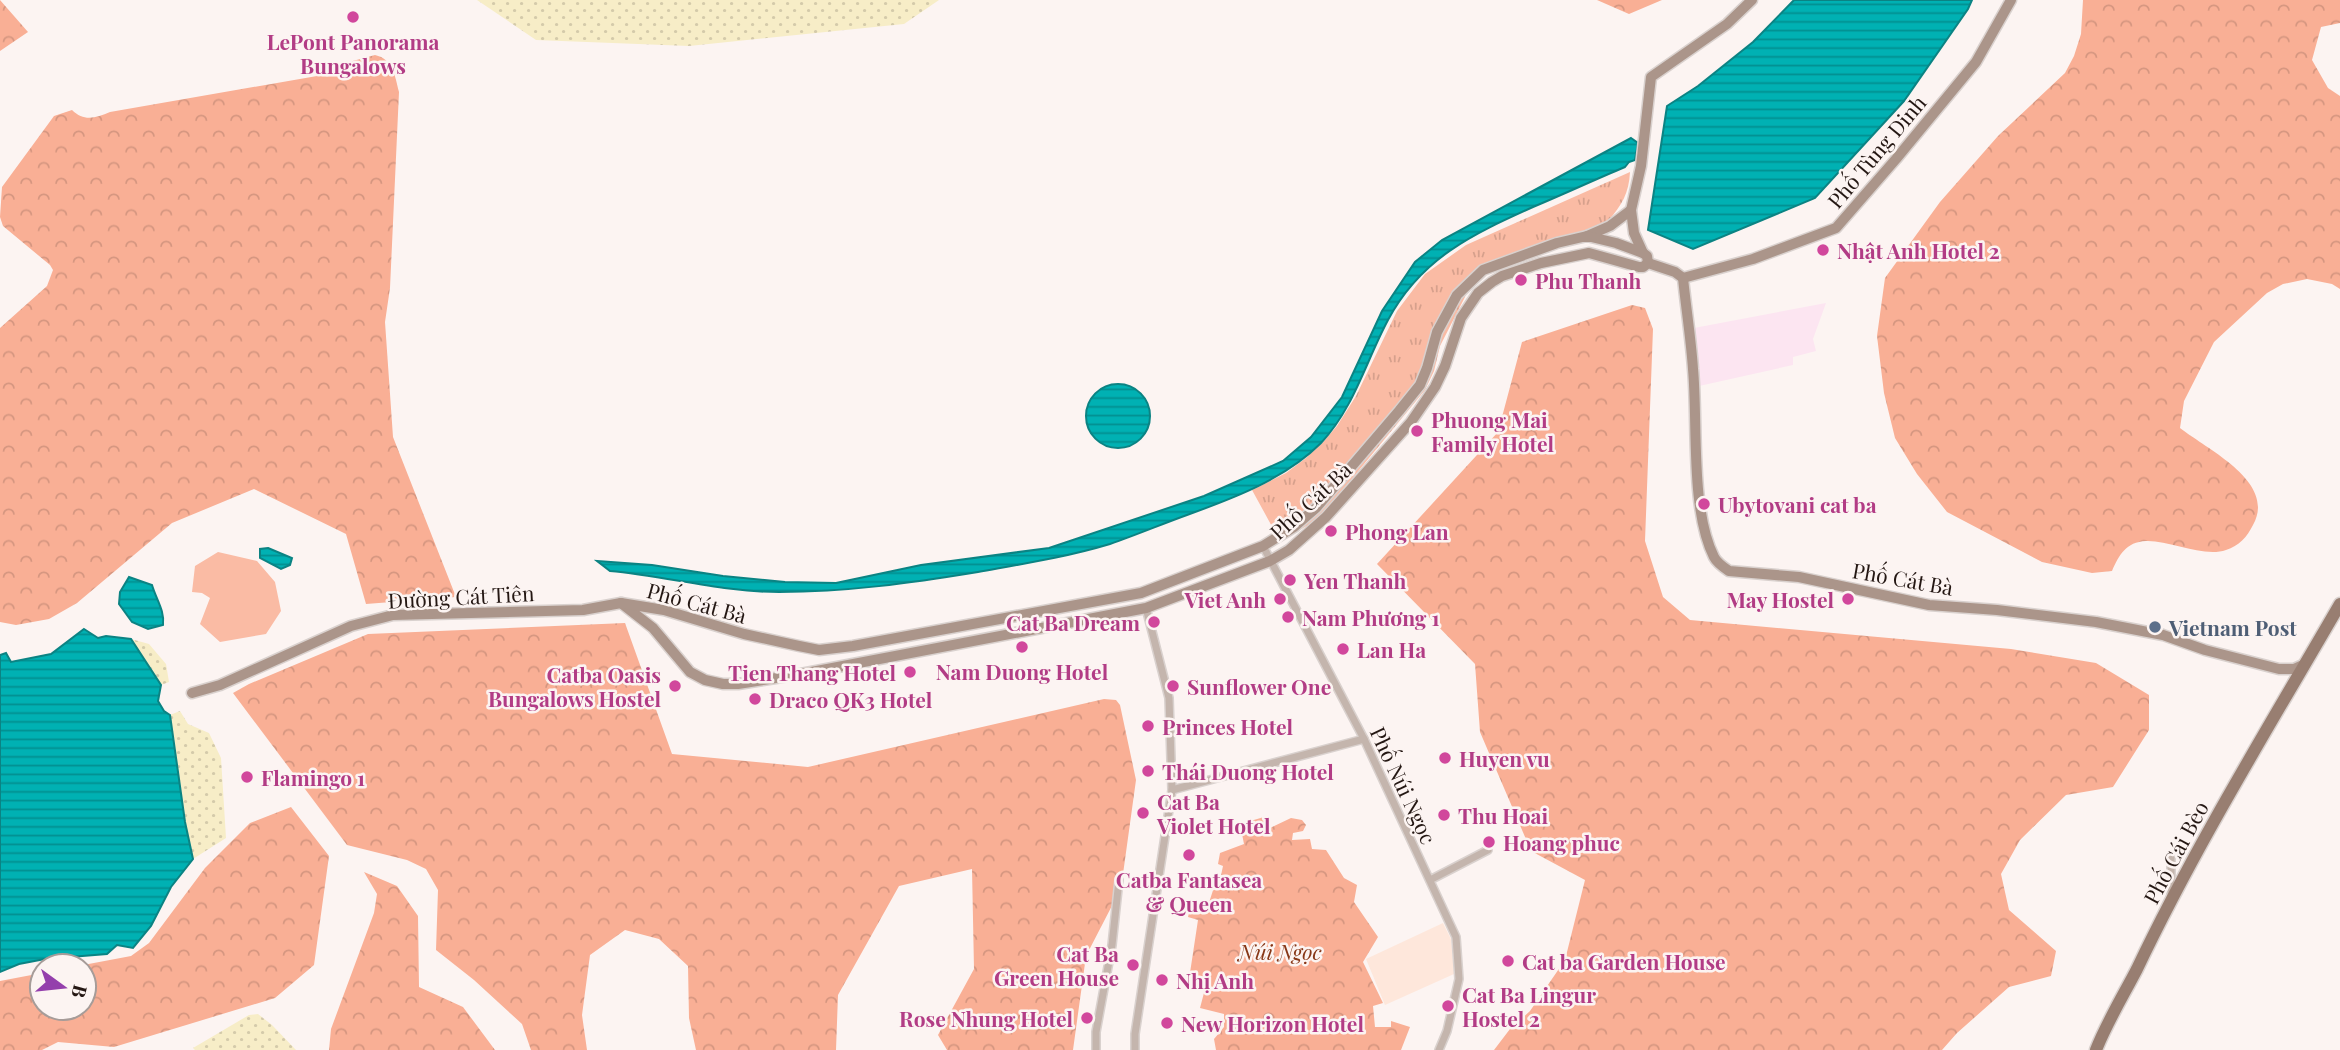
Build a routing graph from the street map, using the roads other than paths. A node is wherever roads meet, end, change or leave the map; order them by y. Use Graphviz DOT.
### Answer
graph roads {
  1 [pos="1752,0"];
  2 [pos="2011,0"];
  3 [pos="1632,210"];
  4 [pos="1587,236"];
  5 [pos="1589,253"];
  6 [pos="1646,258"];
  7 [pos="1683,278"];
  8 [pos="1469,282"];
  9 [pos="1478,293"];
  10 [pos="1389,425"];
  11 [pos="1400,435"];
  12 [pos="1263,546"];
  13 [pos="1270,561"];
  14 [pos="1141,593"];
  15 [pos="621,603"];
  16 [pos="2340,604"];
  17 [pos="1146,608"];
  18 [pos="961,626"];
  19 [pos="964,642"];
  20 [pos="2305,664"];
  21 [pos="2279,669"];
  22 [pos="2291,689"];
  23 [pos="192,693"];
  24 [pos="1364,740"];
  25 [pos="1172,790"];
  26 [pos="1488,850"];
  27 [pos="2171,856"];
  28 [pos="1119,880"];
  29 [pos="1430,880"];
  30 [pos="2171,898"];
  31 [pos="1096,1050"];
  32 [pos="1135,1050"];
  33 [pos="1439,1050"];
  34 [pos="2096,1050"];
  1 -- 3 [label="main road"];
  2 -- 7 [label="main road, Phố Tùng Dinh"];
  3 -- 4 [label="main road"];
  3 -- 6 [label="main road"];
  4 -- 5 [label="main road"];
  4 -- 6 [label="main road, Phố Cát Bà"];
  4 -- 8 [label="main road, Phố Cát Bà"];
  5 -- 6 [label="main road, Phố Cát Bà"];
  5 -- 9 [label="main road, Phố Cát Bà"];
  6 -- 7 [label="main road, Phố Cát Bà"];
  7 -- 21 [label="main road, Phố Cát Bà"];
  8 -- 9 [label="main road"];
  8 -- 10 [label="main road, Phố Cát Bà"];
  9 -- 11 [label="main road, Phố Cát Bà"];
  10 -- 11 [label="main road"];
  10 -- 12 [label="main road, Phố Cát Bà"];
  11 -- 13 [label="main road, Phố Cát Bà"];
  12 -- 13 [label="street, Phố Núi Ngọc"];
  12 -- 14 [label="main road, Phố Cát Bà"];
  13 -- 17 [label="main road, Phố Cát Bà"];
  13 -- 24 [label="street, Phố Núi Ngọc"];
  14 -- 17 [label="main road"];
  14 -- 18 [label="main road, Phố Cát Bà"];
  15 -- 18 [label="main road, Phố Cát Bà"];
  15 -- 19 [label="main road, Phố Cát Bà"];
  15 -- 23 [label="main road, Đường Cát Tiên"];
  16 -- 20 [label="main road, Phố Cái Bèo"];
  17 -- 19 [label="main road, Phố Cát Bà"];
  17 -- 25 [label="street"];
  18 -- 19 [label="main road"];
  20 -- 21 [label="main road, Phố Cát Bà"];
  20 -- 22 [label="main road, Phố Cái Bèo"];
  21 -- 22 [label="main road"];
  22 -- 30 [label="main road, Phố Cái Bèo"];
  24 -- 25 [label="street"];
  24 -- 29 [label="street, Phố Núi Ngọc"];
  25 -- 32 [label="street"];
  26 -- 29 [label="street"];
  27 -- 30 [label="street"];
  28 -- 31 [label="street"];
  29 -- 33 [label="street, Phố Núi Ngọc"];
  30 -- 34 [label="main road, Phố Cái Bèo"];
}
